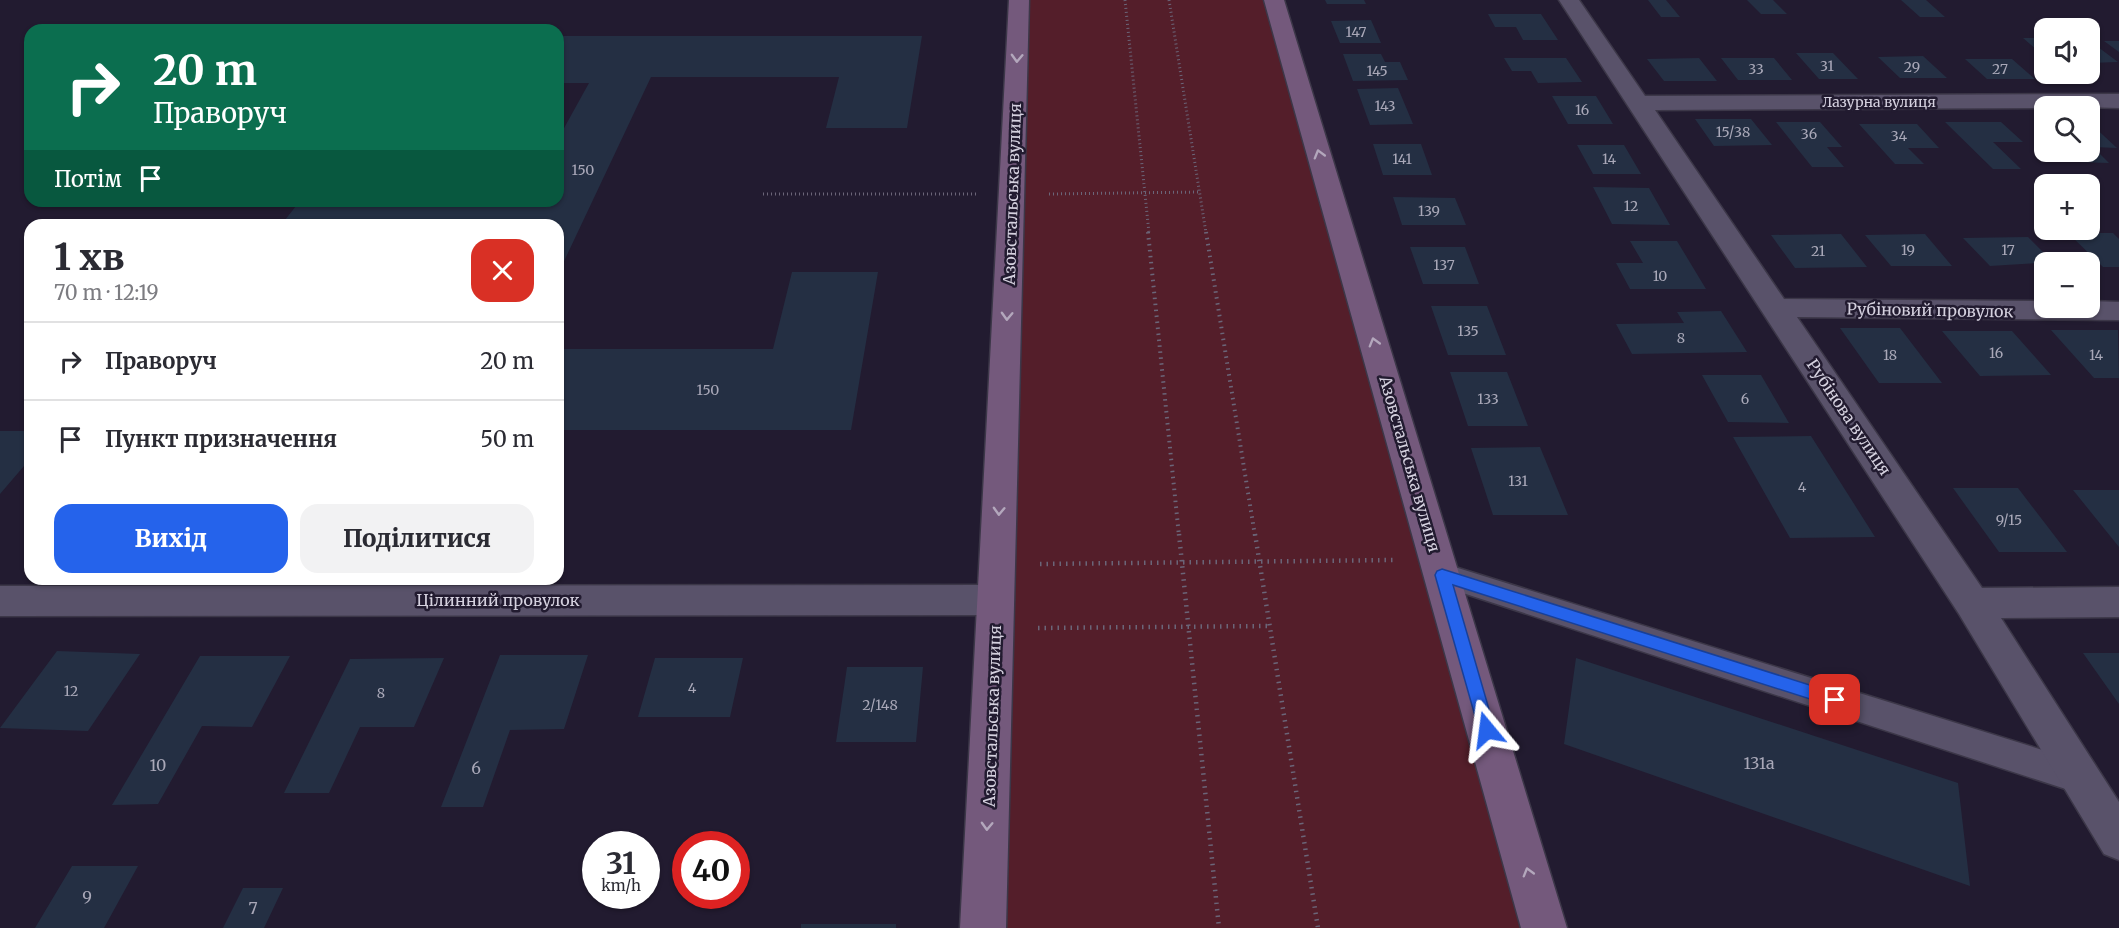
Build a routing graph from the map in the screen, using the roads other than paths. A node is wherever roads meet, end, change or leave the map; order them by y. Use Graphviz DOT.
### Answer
graph roads {
  1 [pos="1019,0"];
  2 [pos="1274,0"];
  3 [pos="1569,0"];
  4 [pos="2119,100"];
  5 [pos="1639,103"];
  6 [pos="1776,308"];
  7 [pos="2119,311"];
  8 [pos="1440,568"];
  9 [pos="996,597"];
  10 [pos="0,601"];
  11 [pos="2119,602"];
  12 [pos="1972,603"];
  13 [pos="2081,778"];
  14 [pos="2119,840"];
  15 [pos="983,928"];
  16 [pos="1544,928"];
  1 -- 9 [label="street, Азовстальська вулиця, one-way"];
  8 -- 2 [label="street, Азовстальська вулиця, one-way"];
  3 -- 5 [label="street, Рубінова вулиця"];
  4 -- 5 [label="street, Лазурна вулиця"];
  5 -- 6 [label="street, Рубінова вулиця"];
  6 -- 7 [label="street, Рубіновий провулок"];
  6 -- 12 [label="street, Рубінова вулиця"];
  8 -- 13 [label="lane"];
  16 -- 8 [label="street, Азовстальська вулиця, one-way"];
  9 -- 10 [label="street, Цілинний провулок"];
  9 -- 15 [label="street, Азовстальська вулиця, one-way"];
  11 -- 12 [label="street"];
  12 -- 13 [label="street, Рубінова вулиця"];
  13 -- 14 [label="street, Рубінова вулиця"];
}
